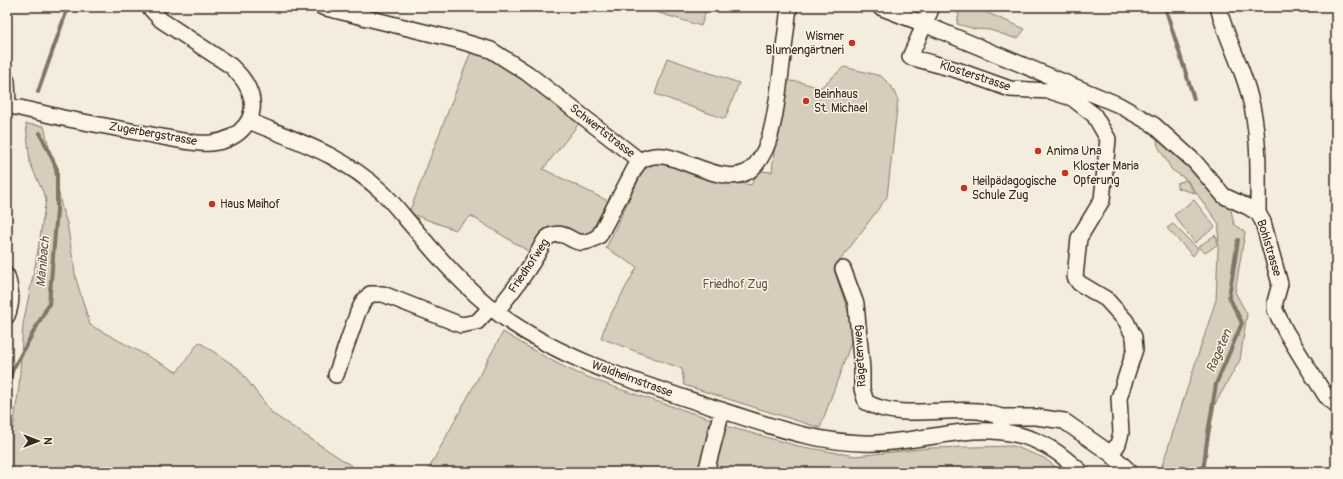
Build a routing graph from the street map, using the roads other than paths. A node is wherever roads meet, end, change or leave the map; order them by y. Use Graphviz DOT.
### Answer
graph roads {
  1 [pos="149,7"];
  2 [pos="322,7"];
  3 [pos="788,7"];
  4 [pos="880,7"];
  5 [pos="932,7"];
  6 [pos="1218,7"];
  7 [pos="924,24"];
  8 [pos="7,81"];
  9 [pos="7,105"];
  10 [pos="249,121"];
  11 [pos="640,161"];
  12 [pos="1258,213"];
  13 [pos="843,269"];
  14 [pos="7,276"];
  15 [pos="494,309"];
  16 [pos="7,316"];
  17 [pos="336,375"];
  18 [pos="1336,405"];
  19 [pos="722,410"];
  20 [pos="1001,424"];
  21 [pos="1111,454"];
  22 [pos="706,472"];
  23 [pos="1081,472"];
  24 [pos="1130,472"];
  1 -- 10 [label="street"];
  2 -- 11 [label="street, Schwertstrasse"];
  3 -- 11 [label="street, Schwertstrasse"];
  4 -- 7 [label="street"];
  5 -- 7 [label="street"];
  6 -- 12 [label="street, Bohlstrasse"];
  7 -- 12 [label="street"];
  7 -- 21 [label="street, Klosterstrasse"];
  8 -- 9 [label="street"];
  9 -- 10 [label="street, Zugerbergstrasse"];
  10 -- 15 [label="street, Waldheimstrasse"];
  11 -- 15 [label="street, Friedhofweg"];
  12 -- 18 [label="street, Bohlstrasse"];
  13 -- 20 [label="street, Rägetenweg"];
  14 -- 16 [label="street"];
  15 -- 17 [label="street, Friedhofweg"];
  15 -- 19 [label="street, Waldheimstrasse"];
  19 -- 20 [label="street, Waldheimstrasse"];
  19 -- 22 [label="street"];
  20 -- 21 [label="street"];
  20 -- 23 [label="street, Waldheimstrasse"];
  21 -- 24 [label="street"];
}
